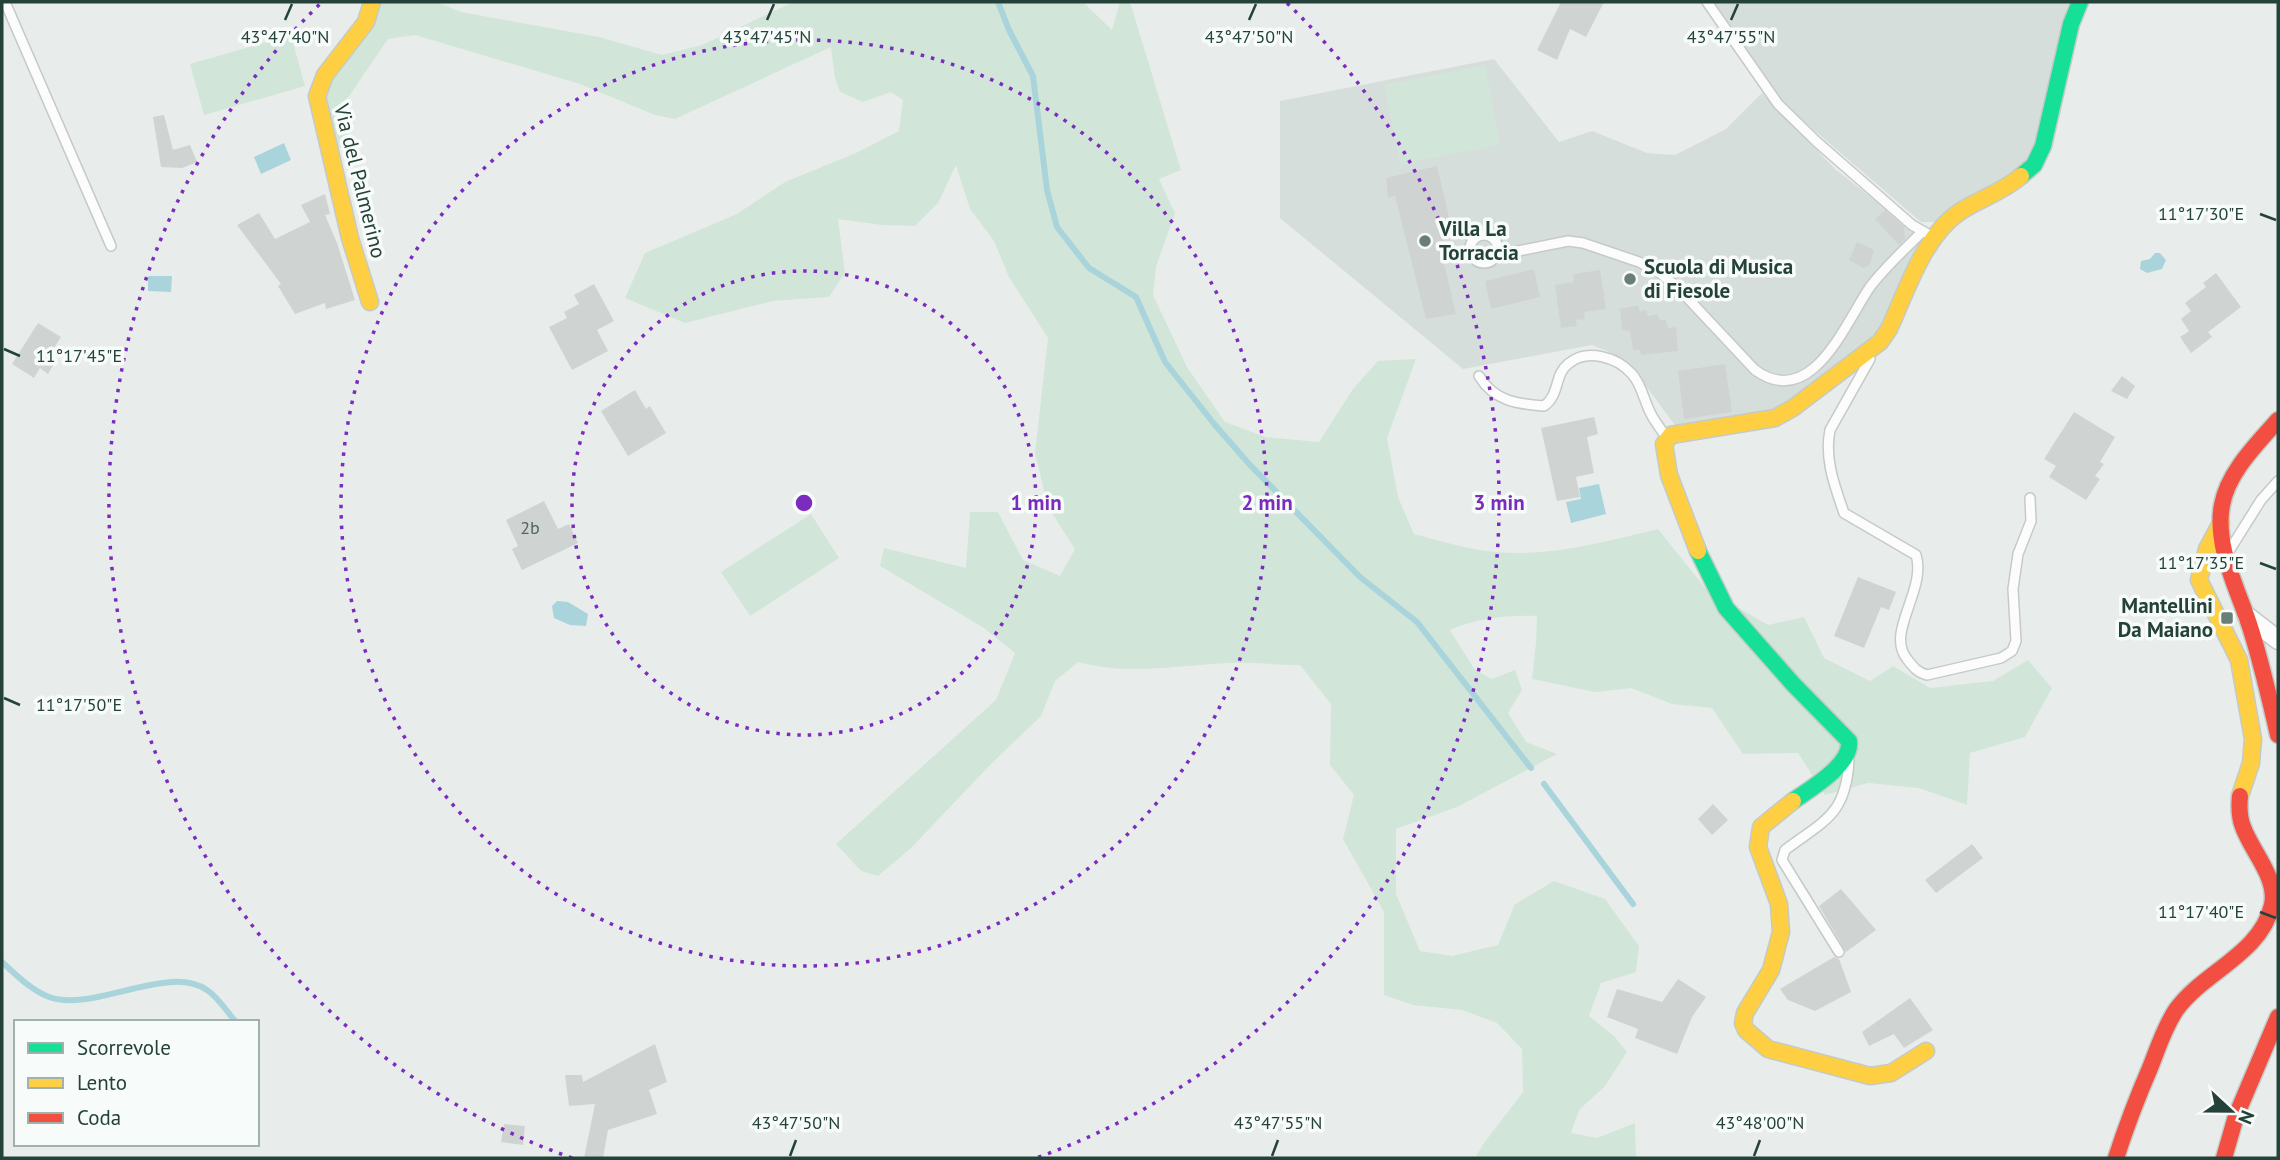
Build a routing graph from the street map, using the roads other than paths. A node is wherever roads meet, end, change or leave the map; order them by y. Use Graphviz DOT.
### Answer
graph roads {
  1 [pos="5,2"];
  2 [pos="372,2"];
  3 [pos="1707,2"];
  4 [pos="2080,2"];
  5 [pos="1927,234"];
  6 [pos="111,246"];
  7 [pos="1498,251"];
  8 [pos="370,302"];
  9 [pos="1880,342"];
  10 [pos="1479,376"];
  11 [pos="2278,420"];
  12 [pos="1667,439"];
  13 [pos="2278,481"];
  14 [pos="2030,498"];
  15 [pos="2221,523"];
  16 [pos="2226,556"];
  17 [pos="2247,616"];
  18 [pos="2278,640"];
  19 [pos="2278,736"];
  20 [pos="1849,751"];
  21 [pos="1839,953"];
  22 [pos="2278,1017"];
  23 [pos="2273,1040"];
  24 [pos="1926,1051"];
  25 [pos="2116,1158"];
  26 [pos="2224,1158"];
  1 -- 6 [label="lane"];
  2 -- 8 [label="street, Via del Palmerino"];
  3 -- 5 [label="lane"];
  4 -- 5 [label="street"];
  5 -- 7 [label="lane"];
  5 -- 9 [label="street"];
  9 -- 12 [label="street"];
  9 -- 14 [label="lane"];
  10 -- 12 [label="lane"];
  11 -- 15 [label="street"];
  12 -- 20 [label="street"];
  13 -- 16 [label="lane"];
  15 -- 16 [label="street"];
  15 -- 25 [label="street"];
  16 -- 17 [label="street"];
  17 -- 18 [label="street"];
  17 -- 19 [label="street"];
  20 -- 21 [label="lane"];
  20 -- 24 [label="street"];
  22 -- 23 [label="street"];
  23 -- 26 [label="street"];
}
